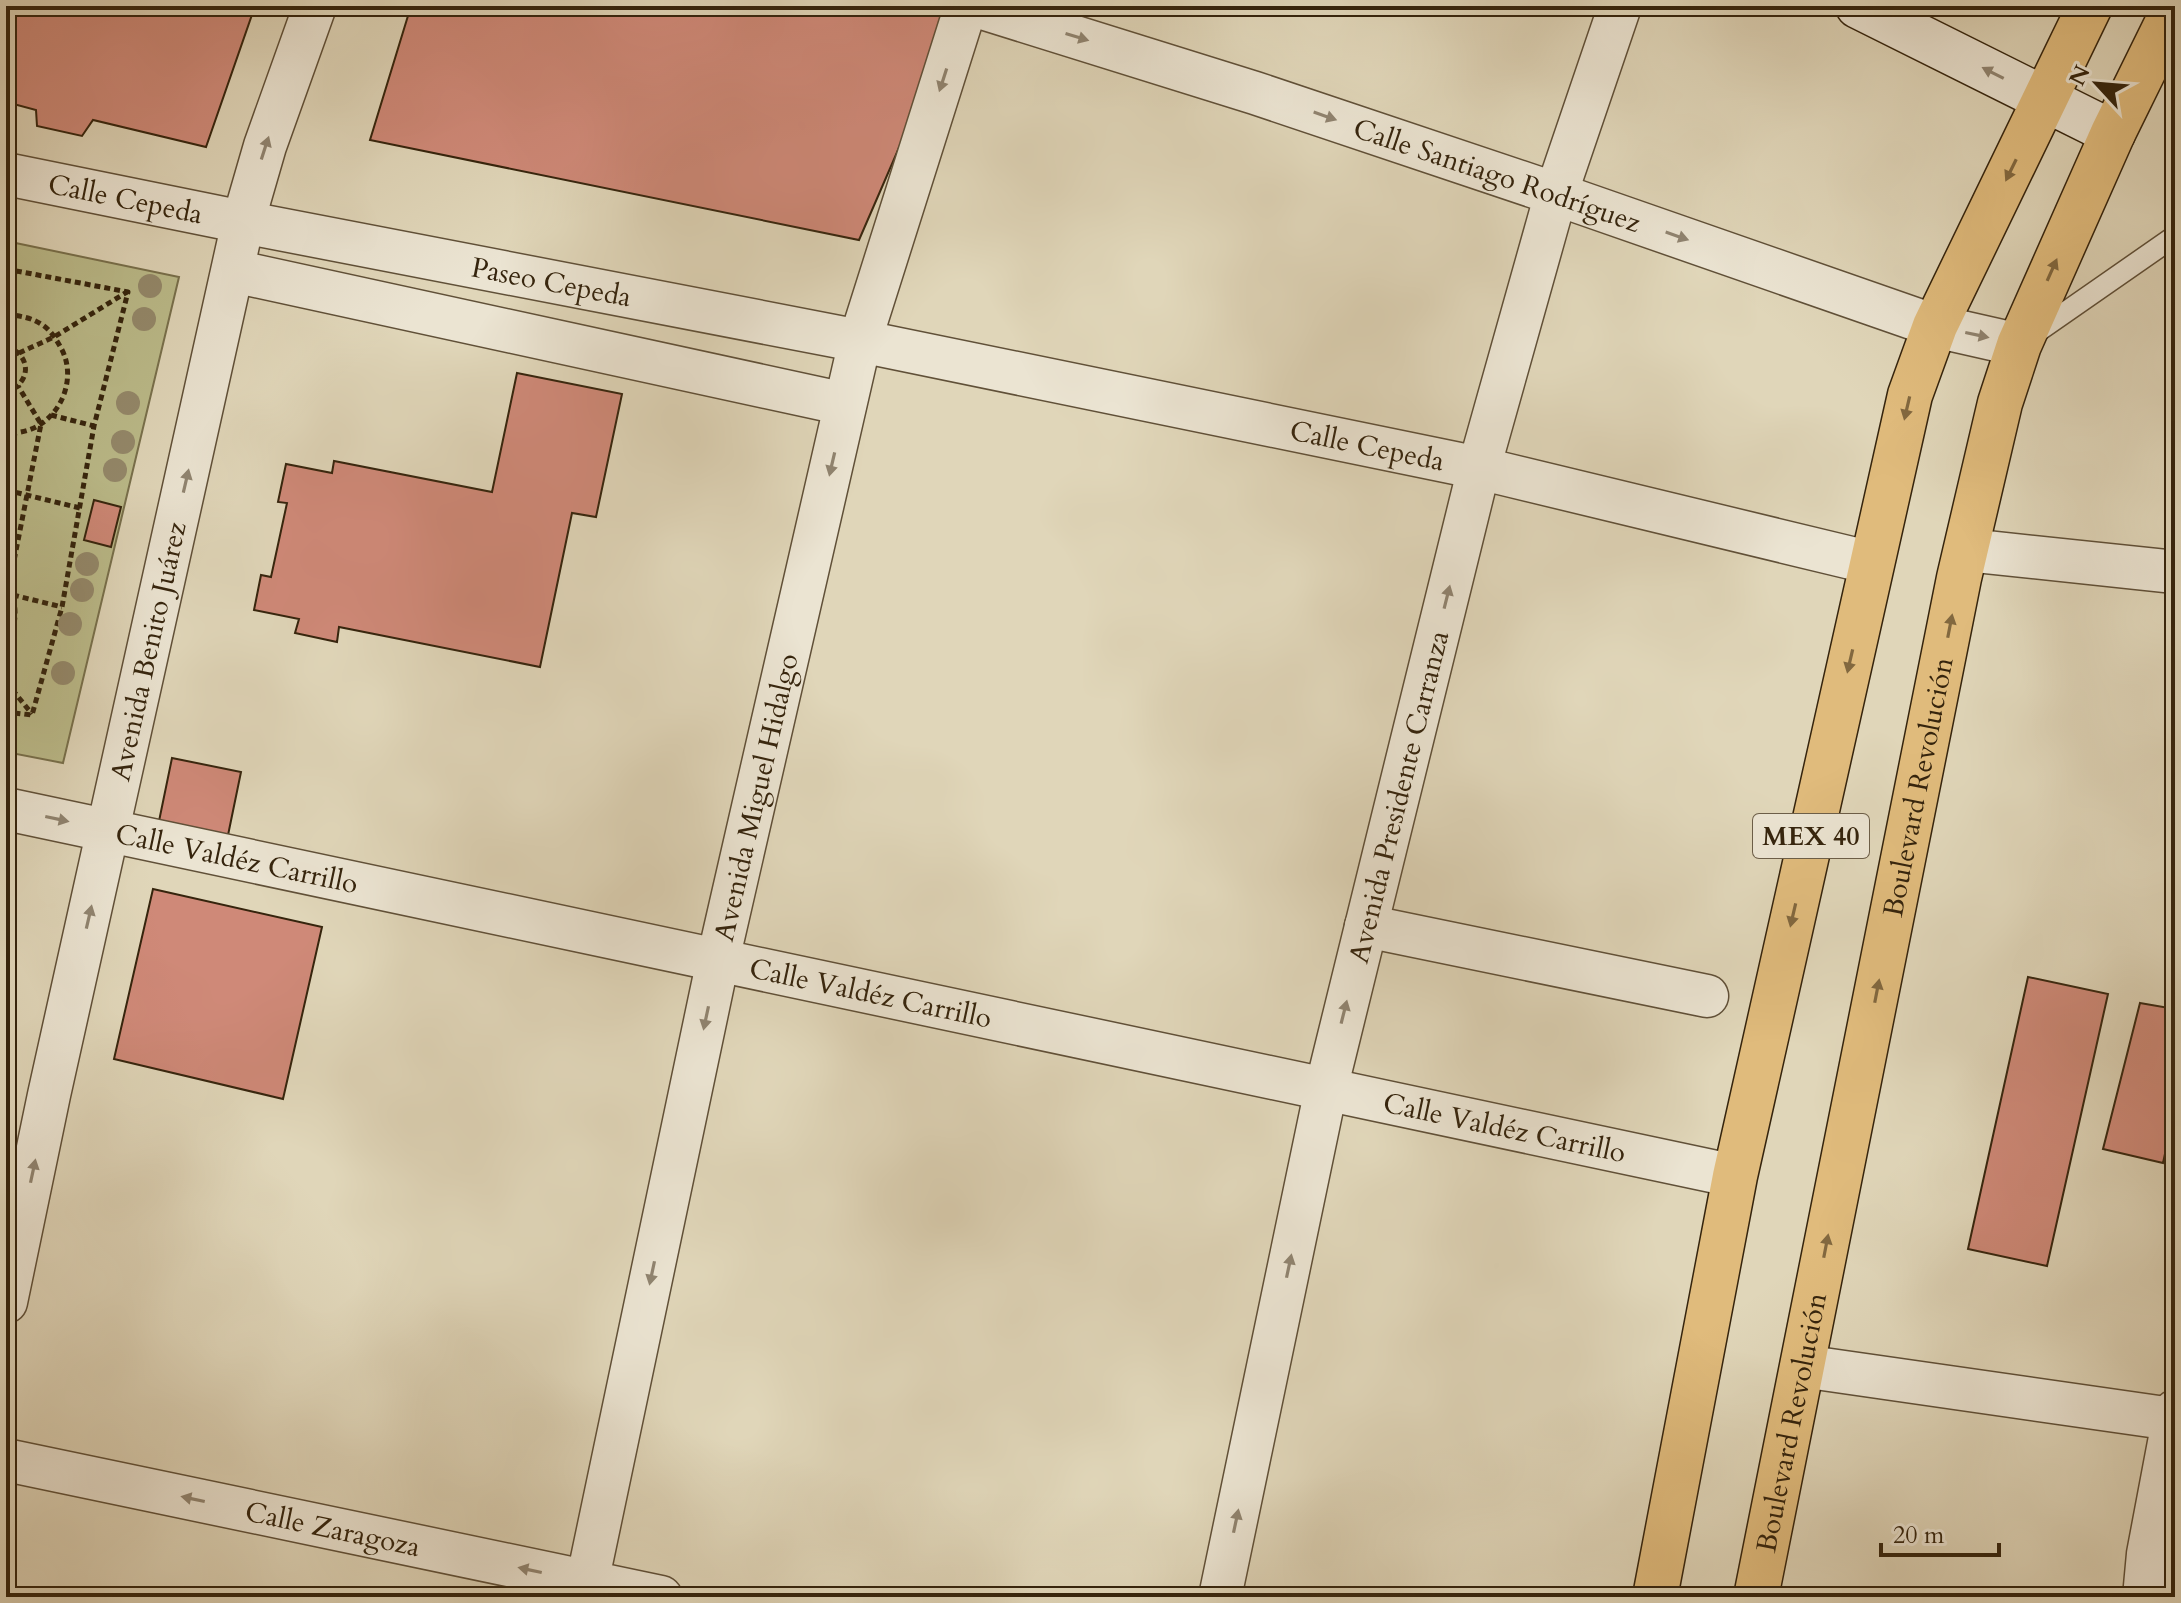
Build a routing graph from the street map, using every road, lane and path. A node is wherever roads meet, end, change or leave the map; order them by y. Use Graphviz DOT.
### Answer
graph roads {
  1 [pos="315,6"];
  2 [pos="966,6"];
  3 [pos="976,6"];
  4 [pos="1620,6"];
  5 [pos="1858,6"];
  6 [pos="2090,6"];
  7 [pos="2175,7"];
  8 [pos="1906,17"];
  9 [pos="2045,100"];
  10 [pos="2113,133"];
  11 [pos="6,174"];
  12 [pos="1556,194"];
  13 [pos="243,222"];
  14 [pos="2175,236"];
  15 [pos="6,269"];
  16 [pos="16,271"];
  17 [pos="233,271"];
  18 [pos="6,291"];
  19 [pos="128,292"];
  20 [pos="6,314"];
  21 [pos="1935,326"];
  22 [pos="54,337"];
  23 [pos="860,341"];
  24 [pos="2019,345"];
  25 [pos="6,346"];
  26 [pos="19,353"];
  27 [pos="18,386"];
  28 [pos="6,392"];
  29 [pos="845,404"];
  30 [pos="51,415"];
  31 [pos="41,424"];
  32 [pos="94,426"];
  33 [pos="6,434"];
  34 [pos="1479,468"];
  35 [pos="6,490"];
  36 [pos="26,496"];
  37 [pos="80,508"];
  38 [pos="1967,550"];
  39 [pos="1872,563"];
  40 [pos="2175,572"];
  41 [pos="6,579"];
  42 [pos="8,586"];
  43 [pos="13,595"];
  44 [pos="62,607"];
  45 [pos="6,643"];
  46 [pos="6,682"];
  47 [pos="6,712"];
  48 [pos="32,715"];
  49 [pos="6,809"];
  50 [pos="108,830"];
  51 [pos="1366,926"];
  52 [pos="718,960"];
  53 [pos="1707,996"];
  54 [pos="1326,1089"];
  55 [pos="1735,1176"];
  56 [pos="6,1302"];
  57 [pos="1802,1366"];
  58 [pos="2174,1415"];
  59 [pos="6,1460"];
  60 [pos="586,1589"];
  61 [pos="661,1597"];
  62 [pos="1220,1597"];
  63 [pos="1655,1597"];
  64 [pos="1756,1597"];
  65 [pos="2144,1597"];
  13 -- 1 [label="street, Avenida Benito Juárez, one-way"];
  2 -- 23 [label="street, Avenida Miguel Hidalgo, one-way"];
  3 -- 12 [label="street, Calle Santiago Rodríguez, one-way"];
  4 -- 12 [label="street, Avenida Presidente Carranza"];
  5 -- 8 [label="main road"];
  6 -- 9 [label="main road, MEX 40"];
  7 -- 10 [label="main road, Boulevard Revolución / MEX 40"];
  9 -- 8 [label="main road, one-way"];
  9 -- 10 [label="main road"];
  9 -- 21 [label="main road, MEX 40, one-way"];
  24 -- 10 [label="main road, Boulevard Revolución / MEX 40, one-way"];
  11 -- 13 [label="street, Calle Cepeda"];
  12 -- 21 [label="street, Calle Santiago Rodríguez, one-way"];
  12 -- 34 [label="street, Avenida Presidente Carranza"];
  13 -- 17 [label="street, Avenida Benito Juárez"];
  13 -- 23 [label="street, Paseo Cepeda"];
  14 -- 24 [label="lane"];
  15 -- 16 [label="path"];
  16 -- 18 [label="path"];
  16 -- 19 [label="path"];
  17 -- 29 [label="street, Paseo Cepeda"];
  50 -- 17 [label="street, Avenida Benito Juárez, one-way"];
  19 -- 22 [label="path"];
  19 -- 32 [label="path"];
  20 -- 22 [label="path"];
  21 -- 24 [label="street, Calle Santiago Rodríguez, one-way"];
  21 -- 39 [label="main road, MEX 40, one-way"];
  22 -- 26 [label="path"];
  22 -- 30 [label="path"];
  23 -- 29 [label="street, Avenida Miguel Hidalgo"];
  23 -- 34 [label="street, Calle Cepeda"];
  24 -- 38 [label="main road, Boulevard Revolución / MEX 40"];
  25 -- 26 [label="path"];
  26 -- 27 [label="path"];
  27 -- 28 [label="path"];
  27 -- 31 [label="path"];
  29 -- 52 [label="street, Avenida Miguel Hidalgo, one-way"];
  30 -- 31 [label="path"];
  30 -- 32 [label="path"];
  31 -- 33 [label="path"];
  31 -- 36 [label="path"];
  32 -- 37 [label="path"];
  34 -- 39 [label="street, Calle Cepeda"];
  51 -- 34 [label="street, Avenida Presidente Carranza, one-way"];
  35 -- 36 [label="path"];
  36 -- 37 [label="path"];
  36 -- 42 [label="path"];
  37 -- 44 [label="path"];
  38 -- 40 [label="street"];
  57 -- 38 [label="main road, Boulevard Revolución / MEX 40, one-way"];
  39 -- 55 [label="main road, MEX 40, one-way"];
  41 -- 42 [label="path"];
  42 -- 43 [label="path"];
  43 -- 44 [label="path"];
  43 -- 45 [label="path"];
  44 -- 48 [label="path"];
  46 -- 48 [label="path"];
  47 -- 48 [label="path"];
  49 -- 50 [label="street, Calle Valdéz Carrillo, one-way"];
  50 -- 52 [label="street, Calle Valdéz Carrillo"];
  56 -- 50 [label="street, Avenida Benito Juárez, one-way"];
  51 -- 53 [label="street"];
  54 -- 51 [label="street, Avenida Presidente Carranza, one-way"];
  52 -- 54 [label="street, Calle Valdéz Carrillo"];
  52 -- 60 [label="street, Avenida Miguel Hidalgo, one-way"];
  54 -- 55 [label="street, Calle Valdéz Carrillo"];
  62 -- 54 [label="street, Avenida Presidente Carranza, one-way"];
  55 -- 63 [label="main road, MEX 40"];
  57 -- 58 [label="street"];
  57 -- 64 [label="main road, Boulevard Revolución / MEX 40"];
  58 -- 65 [label="street"];
  60 -- 59 [label="street, Calle Zaragoza, one-way"];
  60 -- 61 [label="street, Calle Zaragoza"];
}
